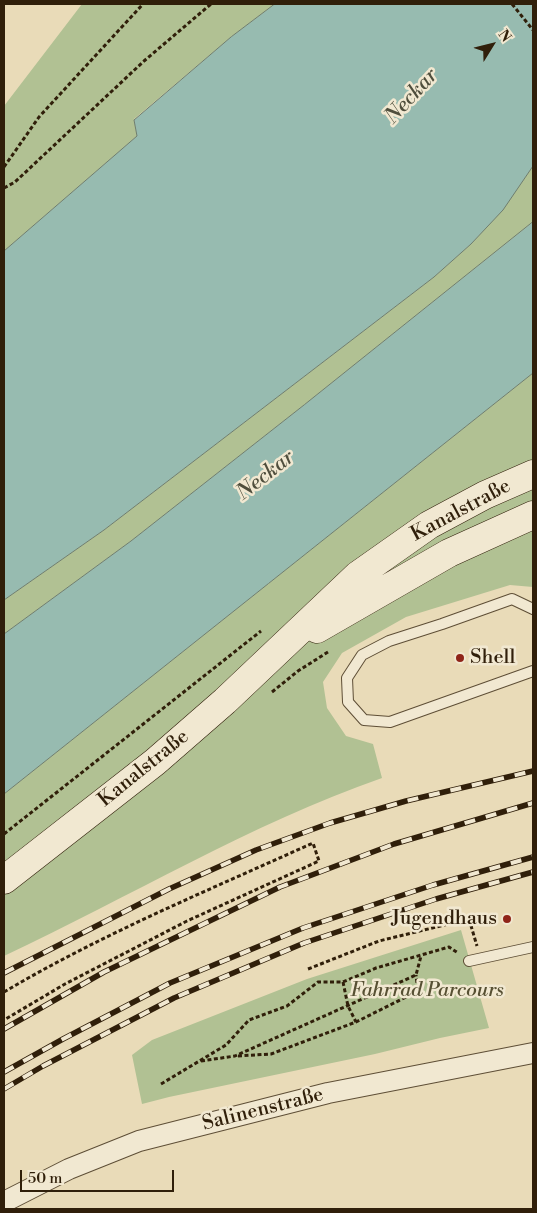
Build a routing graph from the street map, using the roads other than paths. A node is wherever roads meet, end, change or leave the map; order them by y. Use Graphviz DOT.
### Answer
graph roads {
  1 [pos="533,474"];
  2 [pos="532,516"];
  3 [pos="533,609"];
  4 [pos="279,651"];
  5 [pos="533,671"];
  6 [pos="4,880"];
  7 [pos="533,947"];
  8 [pos="469,961"];
  9 [pos="533,1053"];
  10 [pos="4,1202"];
  1 -- 4 [label="main road, Kanalstraße"];
  2 -- 4 [label="main road, Kanalstraße"];
  3 -- 5 [label="lane"];
  4 -- 6 [label="main road, Kanalstraße"];
  7 -- 8 [label="lane"];
  9 -- 10 [label="street, Salinenstraße"];
}
